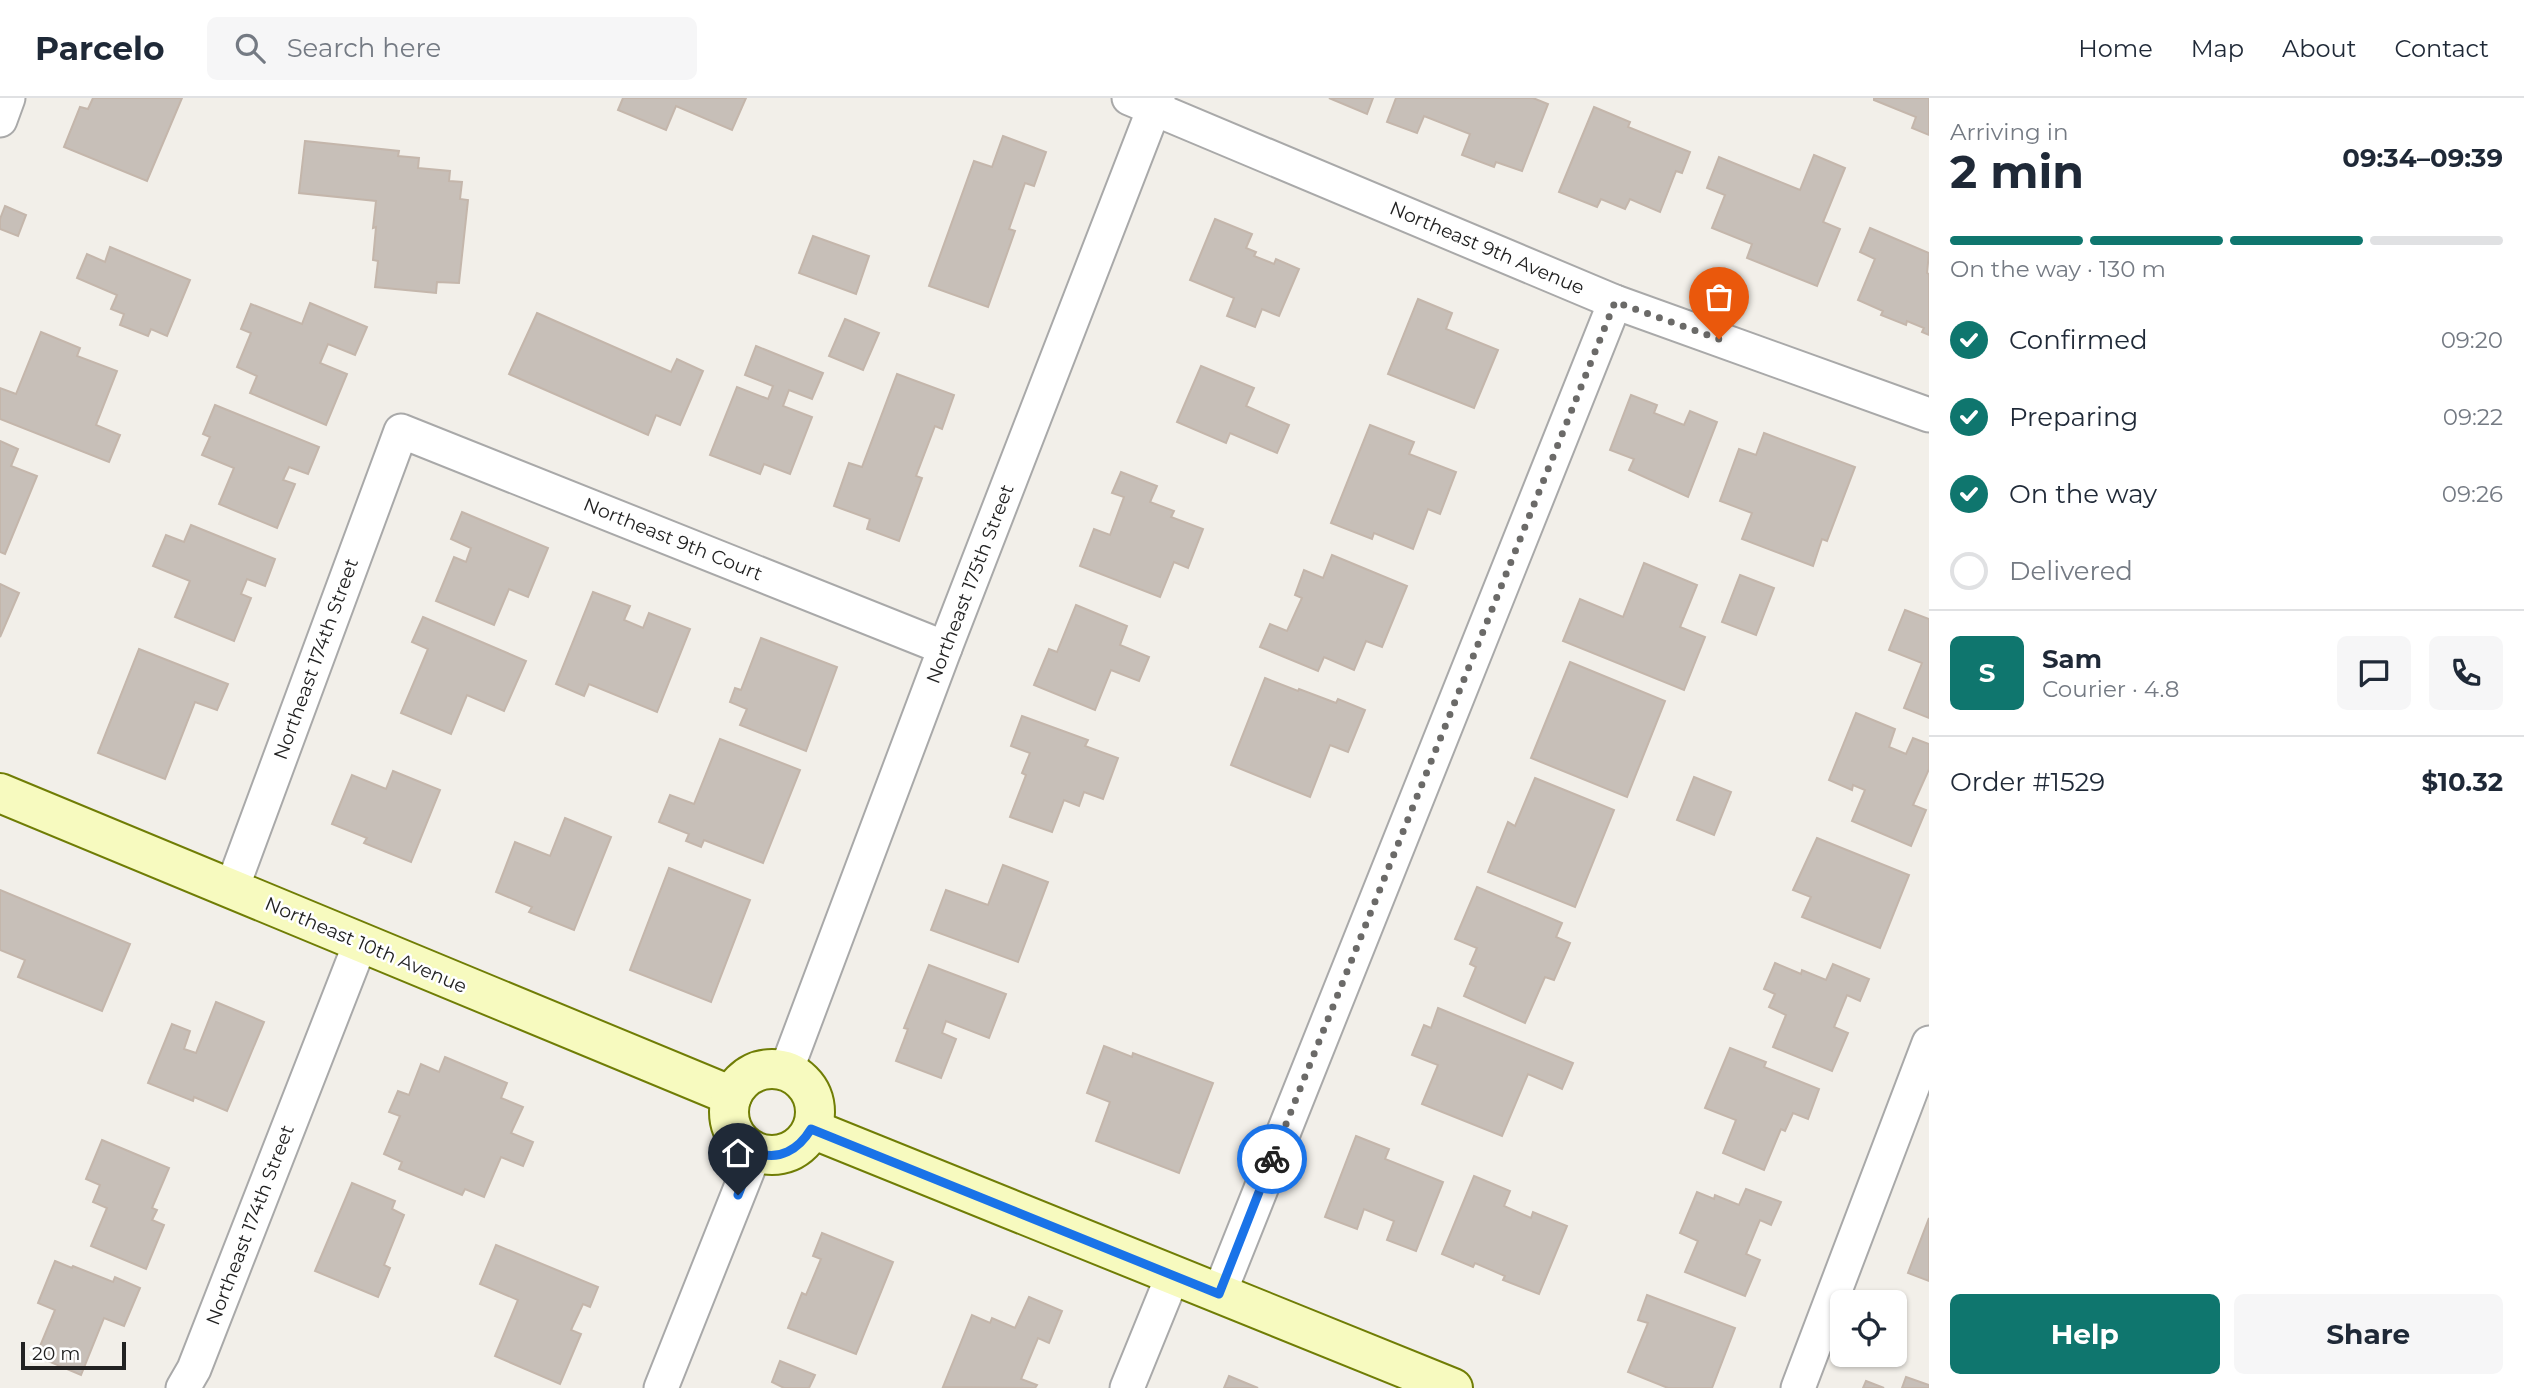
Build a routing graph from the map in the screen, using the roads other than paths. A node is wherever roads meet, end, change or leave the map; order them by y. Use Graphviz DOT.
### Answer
graph roads {
  1 [pos="8,98"];
  2 [pos="1147,101"];
  3 [pos="0,120"];
  4 [pos="1615,302"];
  5 [pos="1929,415"];
  6 [pos="401,431"];
  7 [pos="945,648"];
  8 [pos="0,793"];
  9 [pos="232,888"];
  10 [pos="360,944"];
  11 [pos="1929,1043"];
  12 [pos="786,1071"];
  13 [pos="732,1096"];
  14 [pos="1916,1116"];
  15 [pos="811,1129"];
  16 [pos="755,1152"];
  17 [pos="1172,1275"];
  18 [pos="1219,1294"];
  19 [pos="183,1388"];
  20 [pos="661,1388"];
  21 [pos="1127,1388"];
  22 [pos="1452,1388"];
  23 [pos="1798,1388"];
  1 -- 3 [label="street"];
  2 -- 4 [label="street, Northeast 9th Avenue"];
  2 -- 7 [label="street, Northeast 175th Street"];
  4 -- 5 [label="street, Northeast 9th Avenue"];
  4 -- 18 [label="street"];
  6 -- 7 [label="street, Northeast 9th Court"];
  6 -- 9 [label="street, Northeast 174th Street"];
  7 -- 12 [label="street, Northeast 175th Street"];
  8 -- 9 [label="street, Northeast 10th Avenue"];
  9 -- 10 [label="street, Northeast 10th Avenue"];
  10 -- 13 [label="street, Northeast 10th Avenue"];
  10 -- 19 [label="street, Northeast 174th Street"];
  11 -- 14 [label="street"];
  12 -- 13 [label="street"];
  12 -- 15 [label="street"];
  13 -- 16 [label="street"];
  14 -- 23 [label="street"];
  15 -- 16 [label="street"];
  15 -- 17 [label="street"];
  16 -- 20 [label="street"];
  17 -- 18 [label="street"];
  17 -- 21 [label="street"];
  18 -- 22 [label="street"];
}
